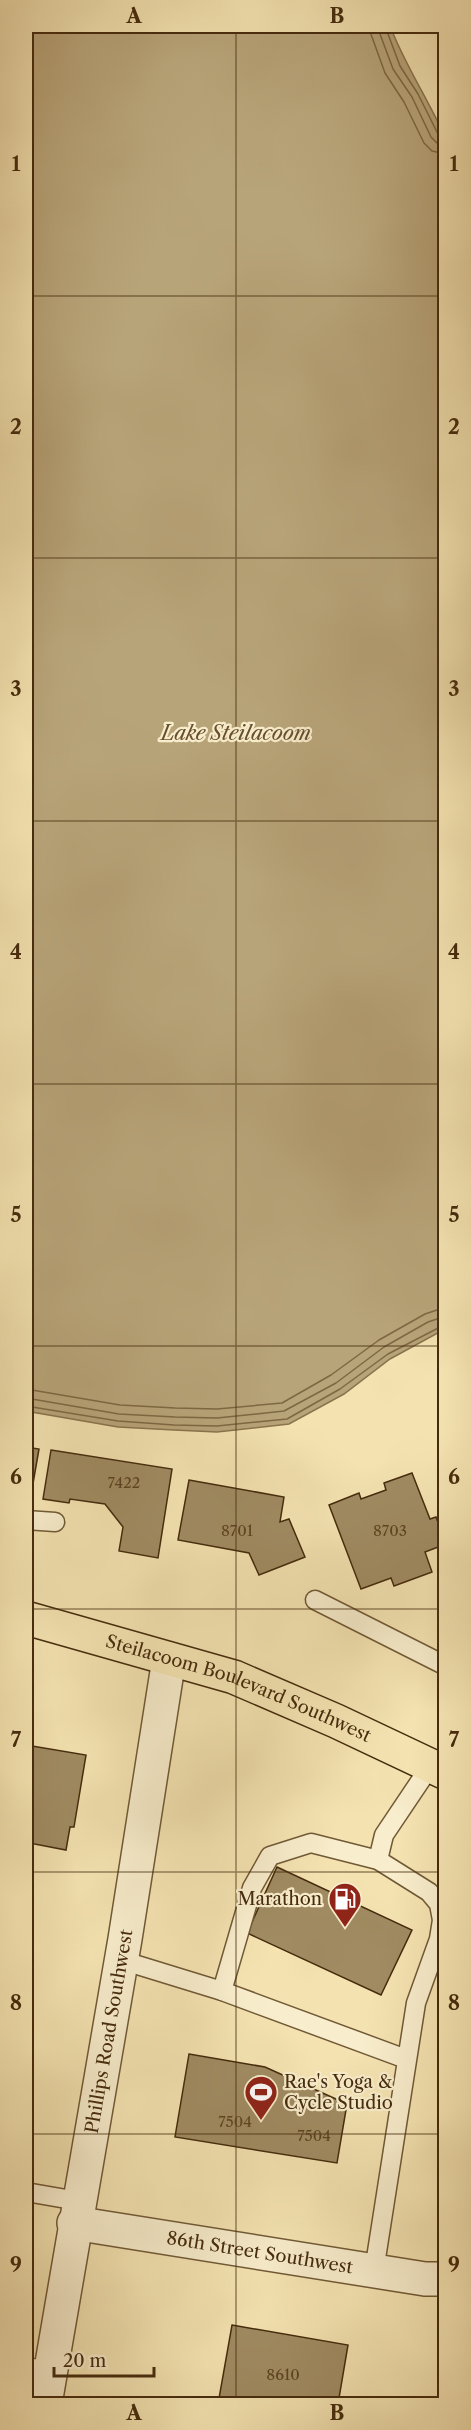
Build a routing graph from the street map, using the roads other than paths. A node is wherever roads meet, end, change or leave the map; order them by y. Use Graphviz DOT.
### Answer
graph roads {
  1 [pos="26,1520"];
  2 [pos="54,1522"];
  3 [pos="315,1600"];
  4 [pos="26,1618"];
  5 [pos="169,1659"];
  6 [pos="446,1665"];
  7 [pos="438,1769"];
  8 [pos="378,1860"];
  9 [pos="121,1959"];
  10 [pos="222,1991"];
  11 [pos="406,2059"];
  12 [pos="26,2192"];
  13 [pos="76,2212"];
  14 [pos="374,2271"];
  15 [pos="446,2279"];
  16 [pos="38,2369"];
  17 [pos="45,2404"];
  1 -- 2 [label="lane"];
  3 -- 6 [label="lane"];
  4 -- 5 [label="main road, Steilacoom Boulevard Southwest"];
  5 -- 7 [label="main road, Steilacoom Boulevard Southwest"];
  5 -- 9 [label="street, Phillips Road Southwest"];
  7 -- 8 [label="lane"];
  8 -- 10 [label="lane"];
  8 -- 11 [label="lane"];
  9 -- 10 [label="lane"];
  9 -- 13 [label="street, Phillips Road Southwest"];
  10 -- 11 [label="lane"];
  11 -- 14 [label="lane"];
  12 -- 13 [label="lane"];
  13 -- 14 [label="street, 86th Street Southwest"];
  13 -- 16 [label="street, Phillips Road Southwest"];
  14 -- 15 [label="street, 86th Street Southwest"];
  16 -- 17 [label="street, Phillips Road Southwest"];
}
